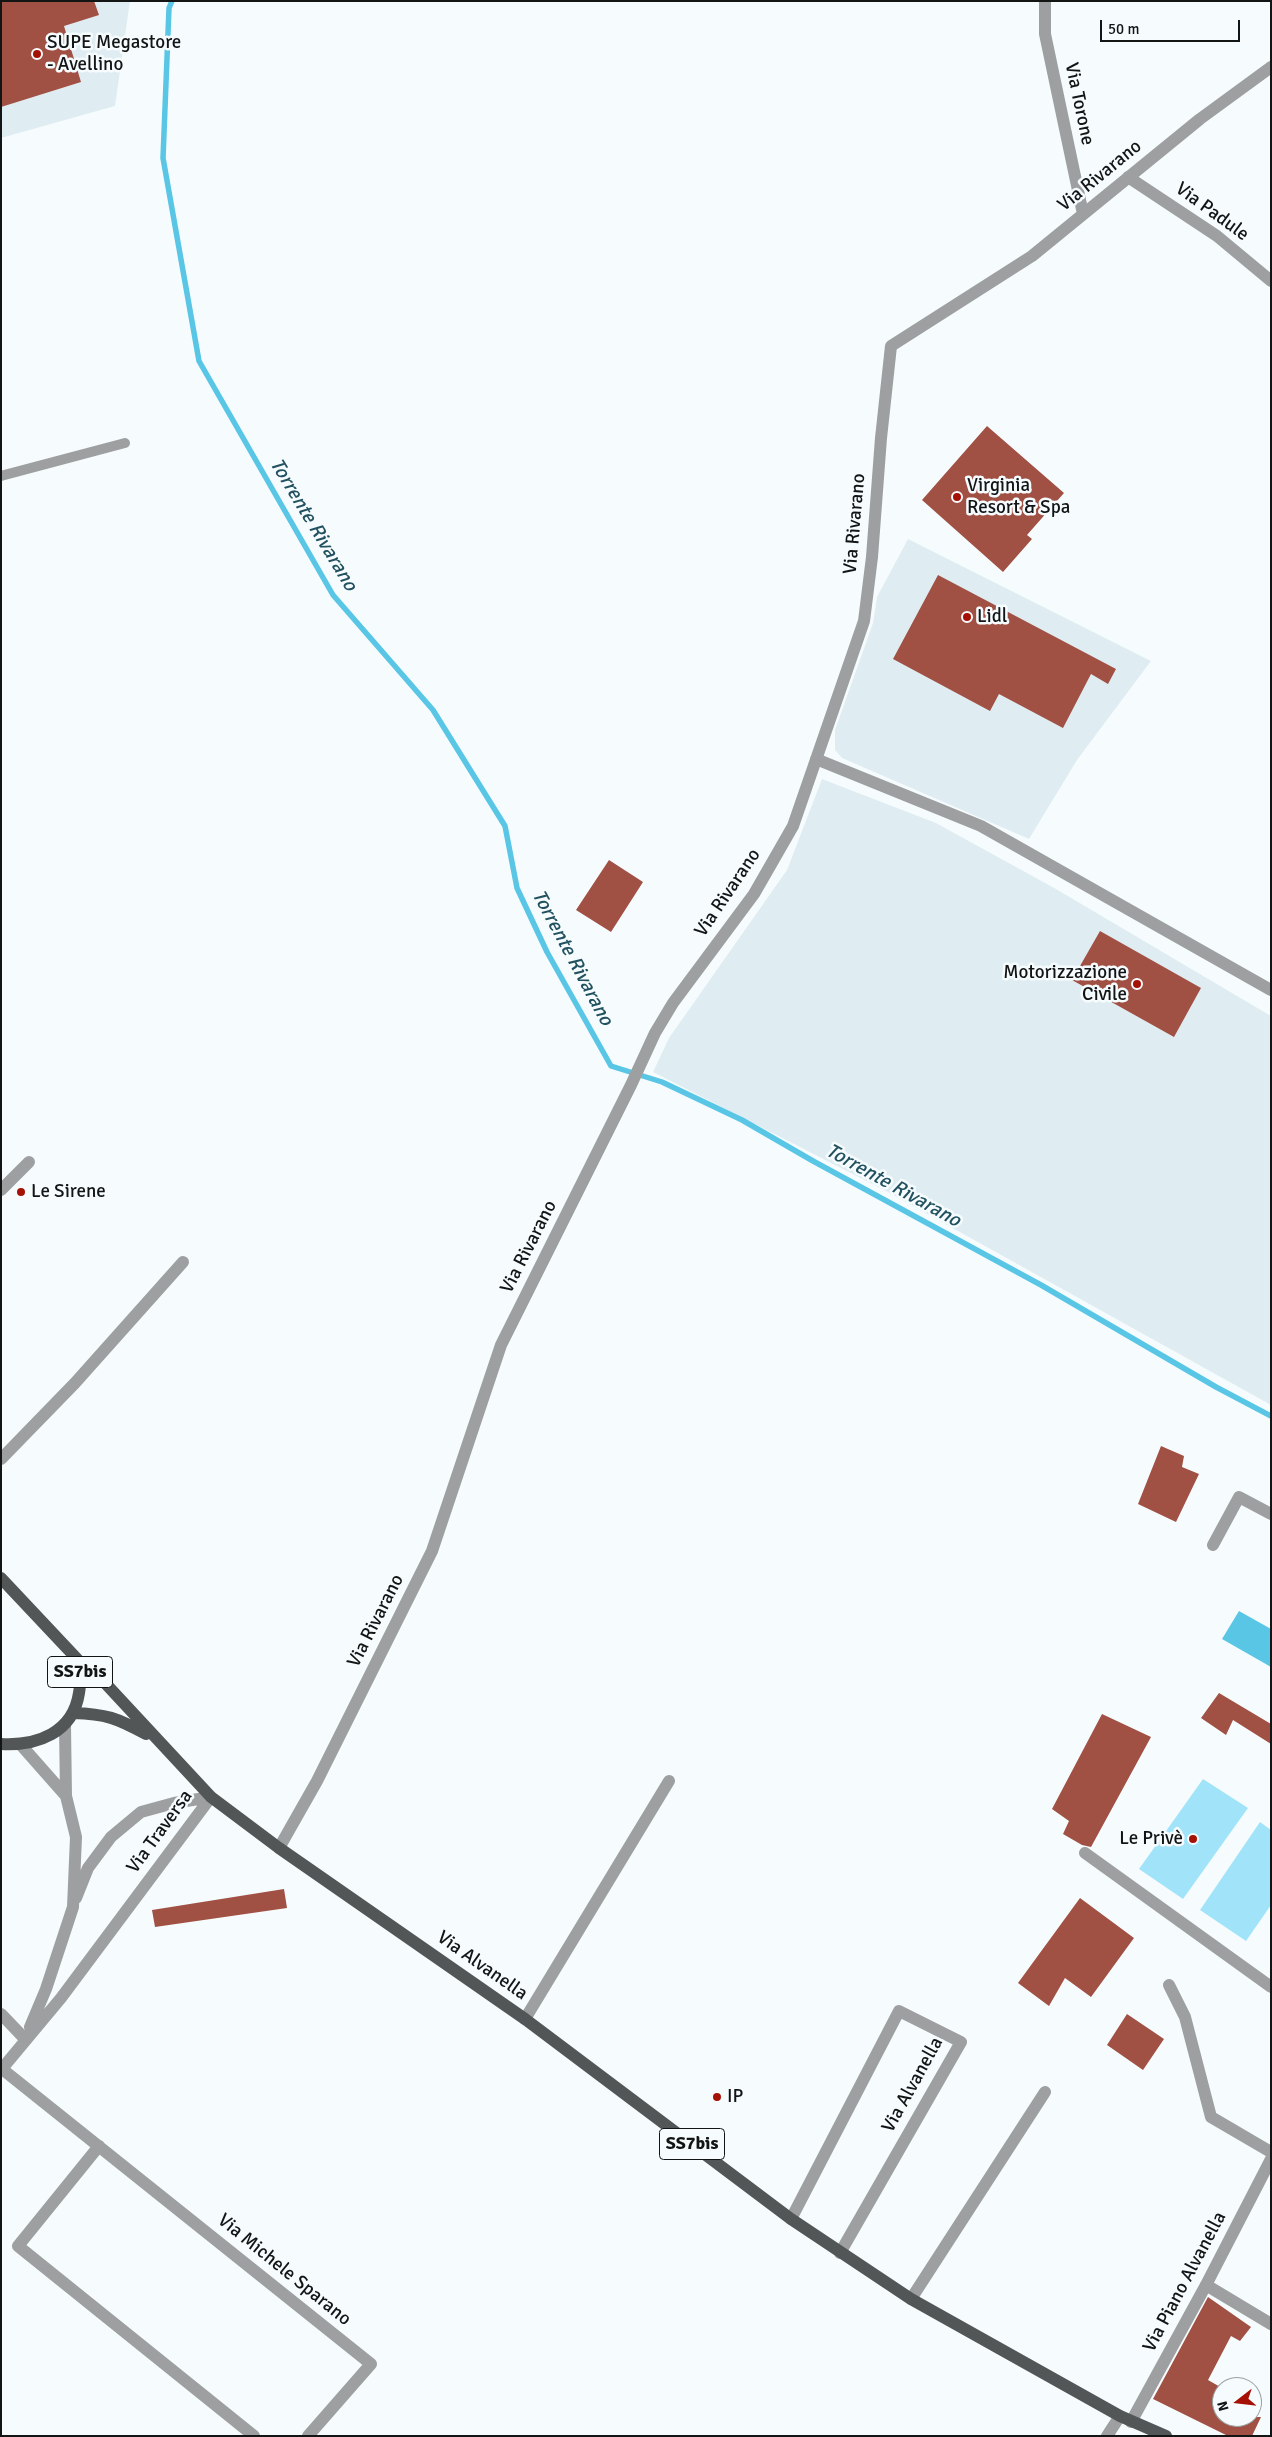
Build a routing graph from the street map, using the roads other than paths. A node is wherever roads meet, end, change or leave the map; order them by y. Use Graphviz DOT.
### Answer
graph roads {
  1 [pos="1044,1"];
  2 [pos="1271,67"];
  3 [pos="1128,177"];
  4 [pos="1082,214"];
  5 [pos="1271,281"];
  6 [pos="125,443"];
  7 [pos="1,476"];
  8 [pos="816,759"];
  9 [pos="1271,990"];
  10 [pos="29,1162"];
  11 [pos="1,1190"];
  12 [pos="183,1262"];
  13 [pos="1,1459"];
  14 [pos="1271,1514"];
  15 [pos="1213,1545"];
  16 [pos="1,1578"];
  17 [pos="80,1662"];
  18 [pos="73,1713"];
  19 [pos="65,1726"];
  20 [pos="157,1740"];
  21 [pos="1,1744"];
  22 [pos="21,1745"];
  23 [pos="669,1781"];
  24 [pos="66,1796"];
  25 [pos="210,1797"];
  26 [pos="279,1848"];
  27 [pos="1085,1854"];
  28 [pos="73,1907"];
  29 [pos="1169,1985"];
  30 [pos="1271,1987"];
  31 [pos="1,2014"];
  32 [pos="525,2019"];
  33 [pos="25,2039"];
  34 [pos="2,2069"];
  35 [pos="1045,2092"];
  36 [pos="99,2146"];
  37 [pos="1271,2152"];
  38 [pos="1271,2159"];
  39 [pos="791,2219"];
  40 [pos="840,2253"];
  41 [pos="1206,2285"];
  42 [pos="911,2299"];
  43 [pos="1271,2324"];
  44 [pos="1126,2419"];
  45 [pos="254,2436"];
  46 [pos="308,2436"];
  47 [pos="1107,2436"];
  48 [pos="1166,2436"];
  1 -- 4 [label="street, Via Torone"];
  2 -- 3 [label="street, Via Rivarano"];
  3 -- 4 [label="street, Via Rivarano"];
  3 -- 5 [label="street, Via Padule"];
  4 -- 8 [label="street, Via Rivarano"];
  6 -- 7 [label="lane"];
  8 -- 9 [label="street"];
  8 -- 26 [label="street, Via Rivarano"];
  10 -- 11 [label="street"];
  12 -- 13 [label="street"];
  14 -- 15 [label="street"];
  16 -- 17 [label="main road, SS7bis"];
  17 -- 18 [label="main road, SS7bis"];
  17 -- 20 [label="main road, SS7bis"];
  18 -- 19 [label="main road, SS7bis"];
  18 -- 20 [label="main road, SS7bis"];
  19 -- 22 [label="main road, SS7bis"];
  19 -- 24 [label="street, Via Traversa"];
  20 -- 25 [label="main road, Via Alvanella / SS7bis"];
  21 -- 22 [label="main road, SS7bis"];
  22 -- 24 [label="street, Via Traversa"];
  23 -- 32 [label="street"];
  24 -- 28 [label="street, Via Traversa"];
  25 -- 26 [label="main road, Via Alvanella / SS7bis"];
  25 -- 28 [label="street, Via Traversa"];
  25 -- 33 [label="street, Via Traversa"];
  26 -- 32 [label="main road, Via Alvanella / SS7bis"];
  27 -- 30 [label="street"];
  28 -- 33 [label="street, Via Traversa"];
  29 -- 37 [label="street"];
  31 -- 33 [label="street"];
  32 -- 39 [label="main road, Via Alvanella / SS7bis"];
  33 -- 34 [label="street, Via Traversa"];
  34 -- 36 [label="street, Via Michele Sparano"];
  35 -- 42 [label="street"];
  36 -- 45 [label="street"];
  36 -- 46 [label="street, Via Michele Sparano"];
  38 -- 41 [label="street, Via Piano Alvanella"];
  39 -- 40 [label="main road, Via Alvanella / SS7bis"];
  39 -- 40 [label="street, Via Alvanella"];
  40 -- 42 [label="main road, Via Alvanella / SS7bis"];
  41 -- 43 [label="street"];
  41 -- 44 [label="street, Via Piano Alvanella"];
  42 -- 44 [label="main road, Via Alvanella / SS7bis"];
  44 -- 47 [label="street, Via Piano Alvanella"];
  44 -- 48 [label="main road, Via Alvanella / SS7bis"];
}
